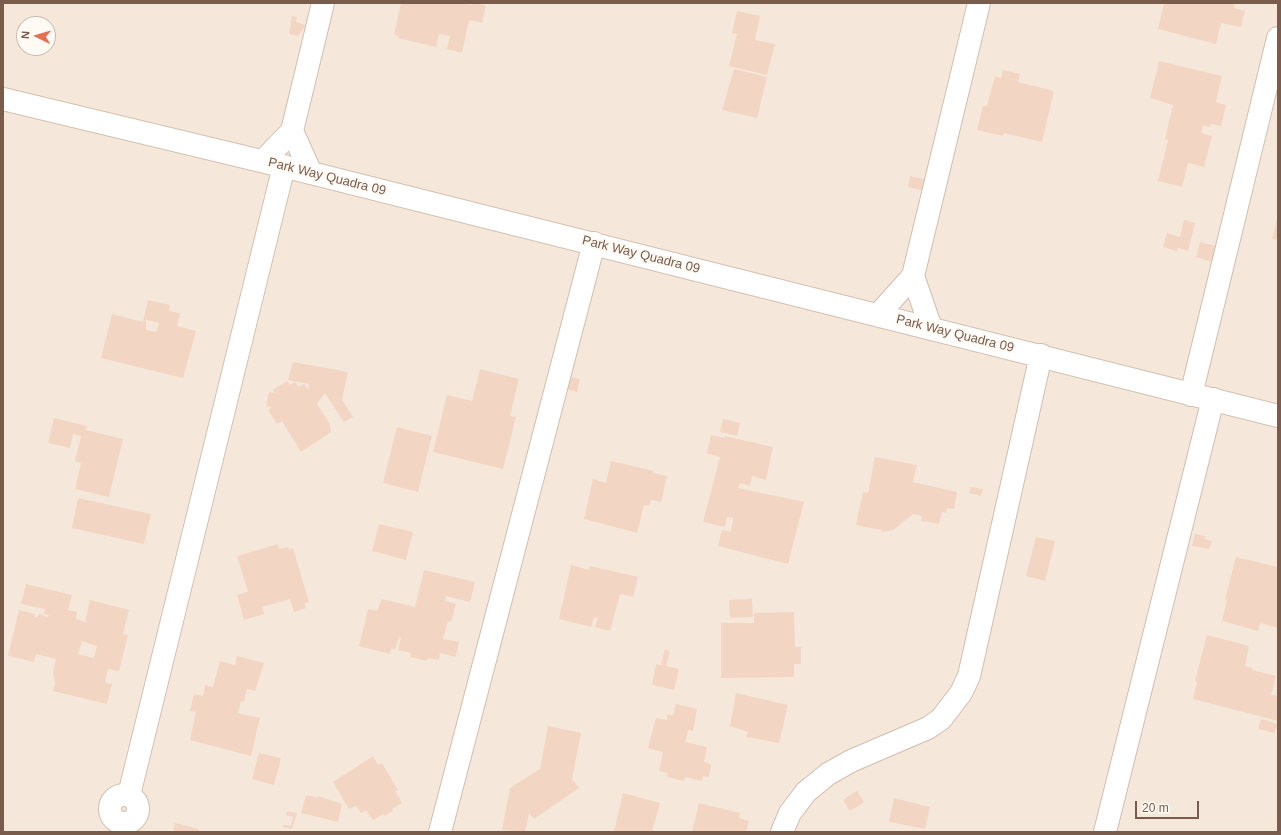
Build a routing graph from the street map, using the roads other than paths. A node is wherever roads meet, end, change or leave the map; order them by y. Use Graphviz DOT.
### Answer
graph roads {
  1 [pos="323,3"];
  2 [pos="979,3"];
  3 [pos="1278,38"];
  4 [pos="3,99"];
  5 [pos="292,131"];
  6 [pos="274,164"];
  7 [pos="311,173"];
  8 [pos="594,243"];
  9 [pos="913,276"];
  10 [pos="878,315"];
  11 [pos="931,328"];
  12 [pos="1041,355"];
  13 [pos="1191,395"];
  14 [pos="1213,399"];
  15 [pos="1278,416"];
  16 [pos="129,795"];
  17 [pos="440,832"];
  18 [pos="782,832"];
  19 [pos="1105,832"];
  1 -- 5 [label="street"];
  2 -- 9 [label="street"];
  3 -- 13 [label="street"];
  4 -- 6 [label="street, Park Way Quadra 09"];
  5 -- 6 [label="street"];
  5 -- 7 [label="street"];
  6 -- 7 [label="street, Park Way Quadra 09"];
  6 -- 16 [label="street"];
  7 -- 8 [label="street, Park Way Quadra 09"];
  8 -- 10 [label="street, Park Way Quadra 09"];
  8 -- 17 [label="street"];
  9 -- 10 [label="street"];
  9 -- 11 [label="street"];
  10 -- 11 [label="street, Park Way Quadra 09"];
  11 -- 12 [label="street, Park Way Quadra 09"];
  12 -- 13 [label="street, Park Way Quadra 09"];
  12 -- 18 [label="street"];
  13 -- 14 [label="street, Park Way Quadra 09"];
  14 -- 15 [label="street, Park Way Quadra 09"];
  14 -- 19 [label="street"];
}
